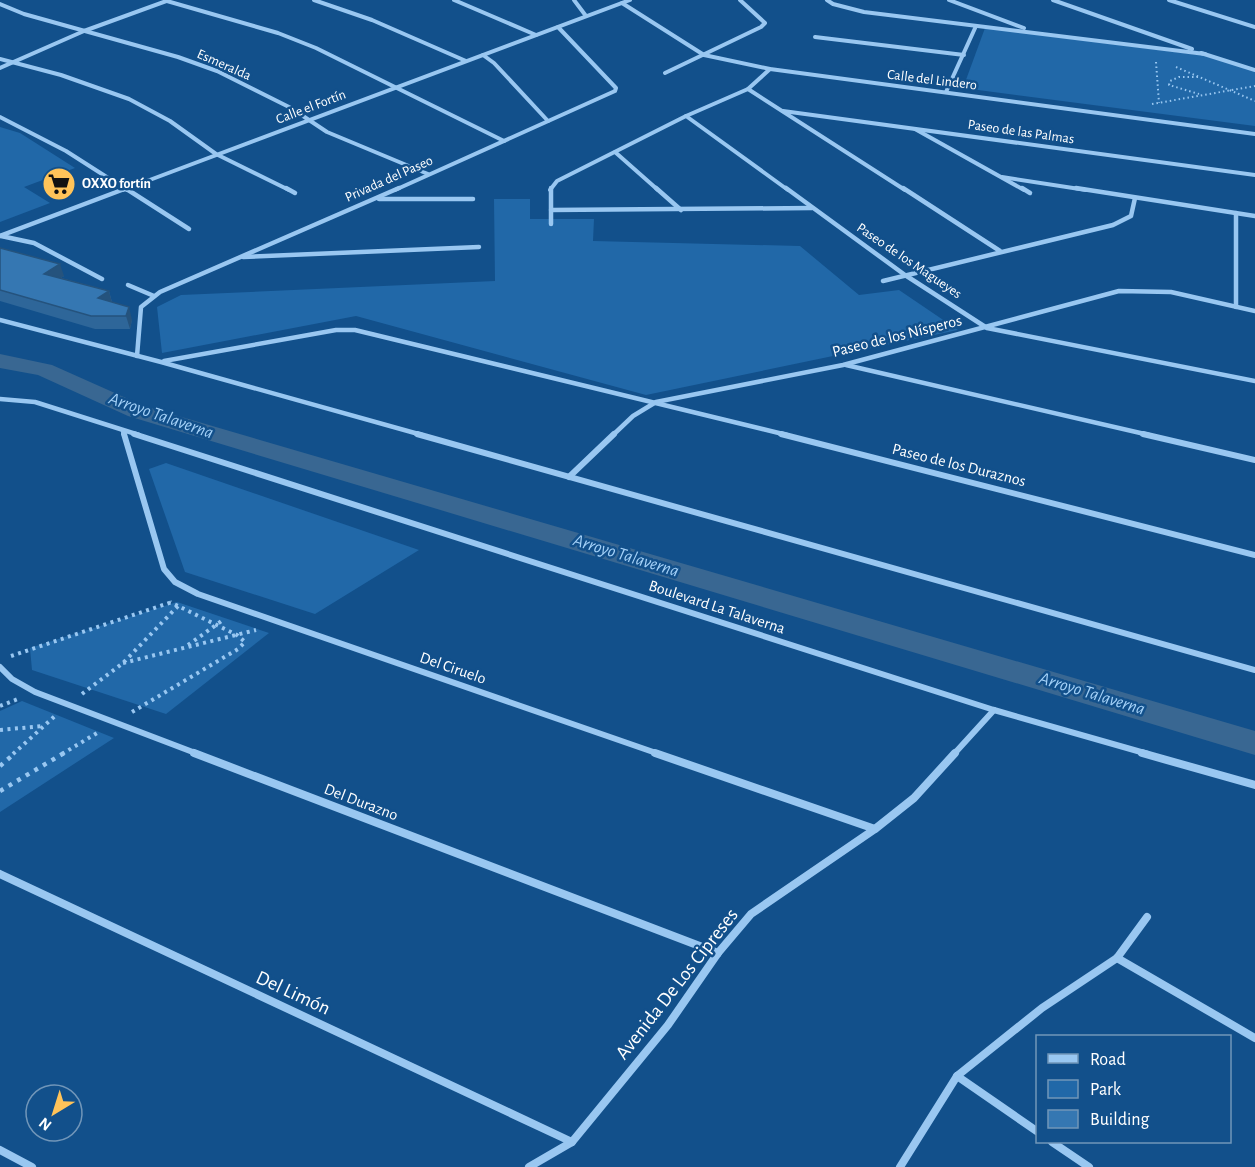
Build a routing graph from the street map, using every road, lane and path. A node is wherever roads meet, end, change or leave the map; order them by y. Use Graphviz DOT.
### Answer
graph roads {
  1 [pos="168,0"];
  2 [pos="314,0"];
  3 [pos="454,0"];
  4 [pos="574,0"];
  5 [pos="630,0"];
  6 [pos="740,0"];
  7 [pos="827,0"];
  8 [pos="949,0"];
  9 [pos="1053,0"];
  10 [pos="1169,0"];
  11 [pos="622,3"];
  12 [pos="0,4"];
  13 [pos="586,16"];
  14 [pos="976,26"];
  15 [pos="558,27"];
  16 [pos="1255,27"];
  17 [pos="84,31"];
  18 [pos="1032,32"];
  19 [pos="536,35"];
  20 [pos="815,37"];
  21 [pos="1205,54"];
  22 [pos="483,55"];
  23 [pos="704,55"];
  24 [pos="964,55"];
  25 [pos="0,59"];
  26 [pos="466,61"];
  27 [pos="1165,62"];
  28 [pos="13,63"];
  29 [pos="1174,66"];
  30 [pos="0,69"];
  31 [pos="770,69"];
  32 [pos="1255,70"];
  33 [pos="665,73"];
  34 [pos="1202,78"];
  35 [pos="396,86"];
  36 [pos="1255,86"];
  37 [pos="748,89"];
  38 [pos="946,92"];
  39 [pos="1208,94"];
  40 [pos="1254,100"];
  41 [pos="1159,103"];
  42 [pos="1150,104"];
  43 [pos="783,111"];
  44 [pos="686,116"];
  45 [pos="0,117"];
  46 [pos="308,120"];
  47 [pos="548,121"];
  48 [pos="912,127"];
  49 [pos="1255,134"];
  50 [pos="504,141"];
  51 [pos="615,152"];
  52 [pos="216,154"];
  53 [pos="428,174"];
  54 [pos="1255,175"];
  55 [pos="1002,177"];
  56 [pos="126,188"];
  57 [pos="295,193"];
  58 [pos="1029,193"];
  59 [pos="1134,198"];
  60 [pos="375,199"];
  61 [pos="473,199"];
  62 [pos="812,208"];
  63 [pos="551,210"];
  64 [pos="681,210"];
  65 [pos="1236,213"];
  66 [pos="1255,216"];
  67 [pos="550,224"];
  68 [pos="189,229"];
  69 [pos="0,236"];
  70 [pos="479,247"];
  71 [pos="1000,251"];
  72 [pos="240,257"];
  73 [pos="905,275"];
  74 [pos="102,279"];
  75 [pos="883,281"];
  76 [pos="128,285"];
  77 [pos="154,296"];
  78 [pos="1236,307"];
  79 [pos="1255,310"];
  80 [pos="0,320"];
  81 [pos="987,328"];
  82 [pos="137,357"];
  83 [pos="161,362"];
  84 [pos="843,365"];
  85 [pos="1255,381"];
  86 [pos="0,399"];
  87 [pos="656,402"];
  88 [pos="123,432"];
  89 [pos="1255,460"];
  90 [pos="569,477"];
  91 [pos="1255,555"];
  92 [pos="198,594"];
  93 [pos="170,602"];
  94 [pos="178,606"];
  95 [pos="239,608"];
  96 [pos="284,624"];
  97 [pos="216,625"];
  98 [pos="237,635"];
  99 [pos="185,648"];
  100 [pos="0,659"];
  101 [pos="123,663"];
  102 [pos="0,667"];
  103 [pos="1255,670"];
  104 [pos="68,705"];
  105 [pos="994,710"];
  106 [pos="114,723"];
  107 [pos="44,726"];
  108 [pos="0,730"];
  109 [pos="1,766"];
  110 [pos="1255,785"];
  111 [pos="0,790"];
  112 [pos="875,829"];
  113 [pos="0,874"];
  114 [pos="1148,917"];
  115 [pos="718,952"];
  116 [pos="1117,958"];
  117 [pos="1255,1038"];
  118 [pos="957,1077"];
  119 [pos="1036,1131"];
  120 [pos="572,1142"];
  121 [pos="1053,1143"];
  122 [pos="0,1150"];
  123 [pos="32,1167"];
  124 [pos="529,1167"];
  125 [pos="900,1167"];
  126 [pos="1089,1167"];
  1 -- 17 [label="street"];
  1 -- 35 [label="street"];
  2 -- 26 [label="street"];
  3 -- 19 [label="street"];
  4 -- 13 [label="street"];
  5 -- 11 [label="street, Calle el Fortín"];
  6 -- 23 [label="street"];
  7 -- 14 [label="street"];
  8 -- 18 [label="street"];
  9 -- 21 [label="street"];
  10 -- 16 [label="street"];
  11 -- 13 [label="street, Calle el Fortín"];
  11 -- 23 [label="street, Calle del Lindero"];
  12 -- 17 [label="street, Esmeralda"];
  13 -- 15 [label="street, Calle el Fortín"];
  14 -- 18 [label="street"];
  14 -- 24 [label="street"];
  15 -- 19 [label="street, Calle el Fortín"];
  15 -- 47 [label="street, Privada del Paseo"];
  17 -- 28 [label="street"];
  17 -- 46 [label="street, Esmeralda"];
  18 -- 21 [label="street"];
  19 -- 22 [label="street, Calle el Fortín"];
  20 -- 24 [label="street"];
  21 -- 32 [label="street"];
  22 -- 26 [label="street, Calle el Fortín"];
  22 -- 47 [label="street"];
  23 -- 31 [label="street, Calle del Lindero"];
  23 -- 33 [label="street"];
  24 -- 38 [label="street"];
  25 -- 28 [label="street"];
  26 -- 35 [label="street, Calle el Fortín"];
  27 -- 41 [label="path"];
  28 -- 30 [label="street"];
  28 -- 52 [label="street"];
  29 -- 34 [label="path"];
  31 -- 37 [label="street"];
  31 -- 38 [label="street, Calle del Lindero"];
  34 -- 39 [label="path"];
  34 -- 40 [label="path"];
  35 -- 46 [label="street, Calle el Fortín"];
  35 -- 50 [label="street"];
  36 -- 39 [label="path"];
  37 -- 43 [label="street"];
  37 -- 44 [label="street"];
  38 -- 49 [label="street, Calle del Lindero"];
  39 -- 41 [label="path"];
  41 -- 42 [label="path"];
  43 -- 48 [label="street, Paseo de las Palmas"];
  43 -- 71 [label="street"];
  44 -- 51 [label="street"];
  44 -- 62 [label="street, Paseo de los Magueyes"];
  45 -- 56 [label="street"];
  46 -- 52 [label="street, Calle el Fortín"];
  46 -- 53 [label="street, Esmeralda"];
  47 -- 50 [label="street, Privada del Paseo"];
  48 -- 54 [label="street, Paseo de las Palmas"];
  48 -- 55 [label="street"];
  50 -- 53 [label="street, Privada del Paseo"];
  51 -- 63 [label="street"];
  51 -- 64 [label="street"];
  52 -- 56 [label="street, Calle el Fortín"];
  52 -- 57 [label="street"];
  53 -- 60 [label="street, Privada del Paseo"];
  55 -- 58 [label="street"];
  55 -- 59 [label="street"];
  56 -- 68 [label="street"];
  56 -- 69 [label="street, Calle el Fortín"];
  59 -- 65 [label="street"];
  59 -- 71 [label="street"];
  60 -- 61 [label="street"];
  60 -- 72 [label="street, Privada del Paseo"];
  62 -- 64 [label="street"];
  62 -- 73 [label="street, Paseo de los Magueyes"];
  63 -- 64 [label="street"];
  63 -- 67 [label="street"];
  65 -- 66 [label="street"];
  65 -- 78 [label="street"];
  69 -- 74 [label="street"];
  70 -- 72 [label="street"];
  71 -- 73 [label="street"];
  72 -- 77 [label="street, Privada del Paseo"];
  73 -- 75 [label="street"];
  73 -- 81 [label="street, Paseo de los Magueyes"];
  76 -- 77 [label="street"];
  77 -- 82 [label="street"];
  78 -- 79 [label="street, Paseo de los Nísperos"];
  78 -- 81 [label="street, Paseo de los Nísperos"];
  80 -- 82 [label="street"];
  81 -- 84 [label="street, Paseo de los Nísperos"];
  81 -- 85 [label="street, Paseo de los Magueyes"];
  82 -- 83 [label="street"];
  83 -- 87 [label="street, Paseo de los Duraznos"];
  83 -- 90 [label="street"];
  84 -- 87 [label="street, Paseo de los Nísperos"];
  84 -- 89 [label="street"];
  86 -- 88 [label="street, Boulevard La Talaverna"];
  87 -- 90 [label="street, Paseo de los Nísperos"];
  87 -- 91 [label="street, Paseo de los Duraznos"];
  88 -- 92 [label="street, Del Ciruelo"];
  88 -- 105 [label="street, Boulevard La Talaverna"];
  90 -- 103 [label="street"];
  92 -- 93 [label="path"];
  92 -- 95 [label="street, Del Ciruelo"];
  93 -- 94 [label="path"];
  93 -- 100 [label="path"];
  94 -- 97 [label="path"];
  94 -- 101 [label="path"];
  95 -- 96 [label="street, Del Ciruelo"];
  95 -- 97 [label="path"];
  96 -- 98 [label="path"];
  96 -- 112 [label="street, Del Ciruelo"];
  97 -- 98 [label="path"];
  97 -- 99 [label="path"];
  98 -- 99 [label="path"];
  98 -- 106 [label="path"];
  99 -- 101 [label="path"];
  101 -- 104 [label="path"];
  102 -- 104 [label="street, Del Durazno"];
  104 -- 106 [label="street, Del Durazno"];
  104 -- 107 [label="path"];
  105 -- 110 [label="street, Boulevard La Talaverna"];
  105 -- 112 [label="street, Avenida De Los Cipreses"];
  106 -- 111 [label="path"];
  106 -- 115 [label="street, Del Durazno"];
  107 -- 108 [label="path"];
  107 -- 109 [label="path"];
  112 -- 115 [label="street, Avenida De Los Cipreses"];
  113 -- 120 [label="street, Del Limón"];
  114 -- 116 [label="street"];
  115 -- 120 [label="street, Avenida De Los Cipreses"];
  116 -- 117 [label="street"];
  116 -- 118 [label="street"];
  118 -- 119 [label="street"];
  118 -- 125 [label="street"];
  120 -- 124 [label="street, Avenida De Los Cipreses"];
  121 -- 126 [label="street"];
  122 -- 123 [label="street"];
}
